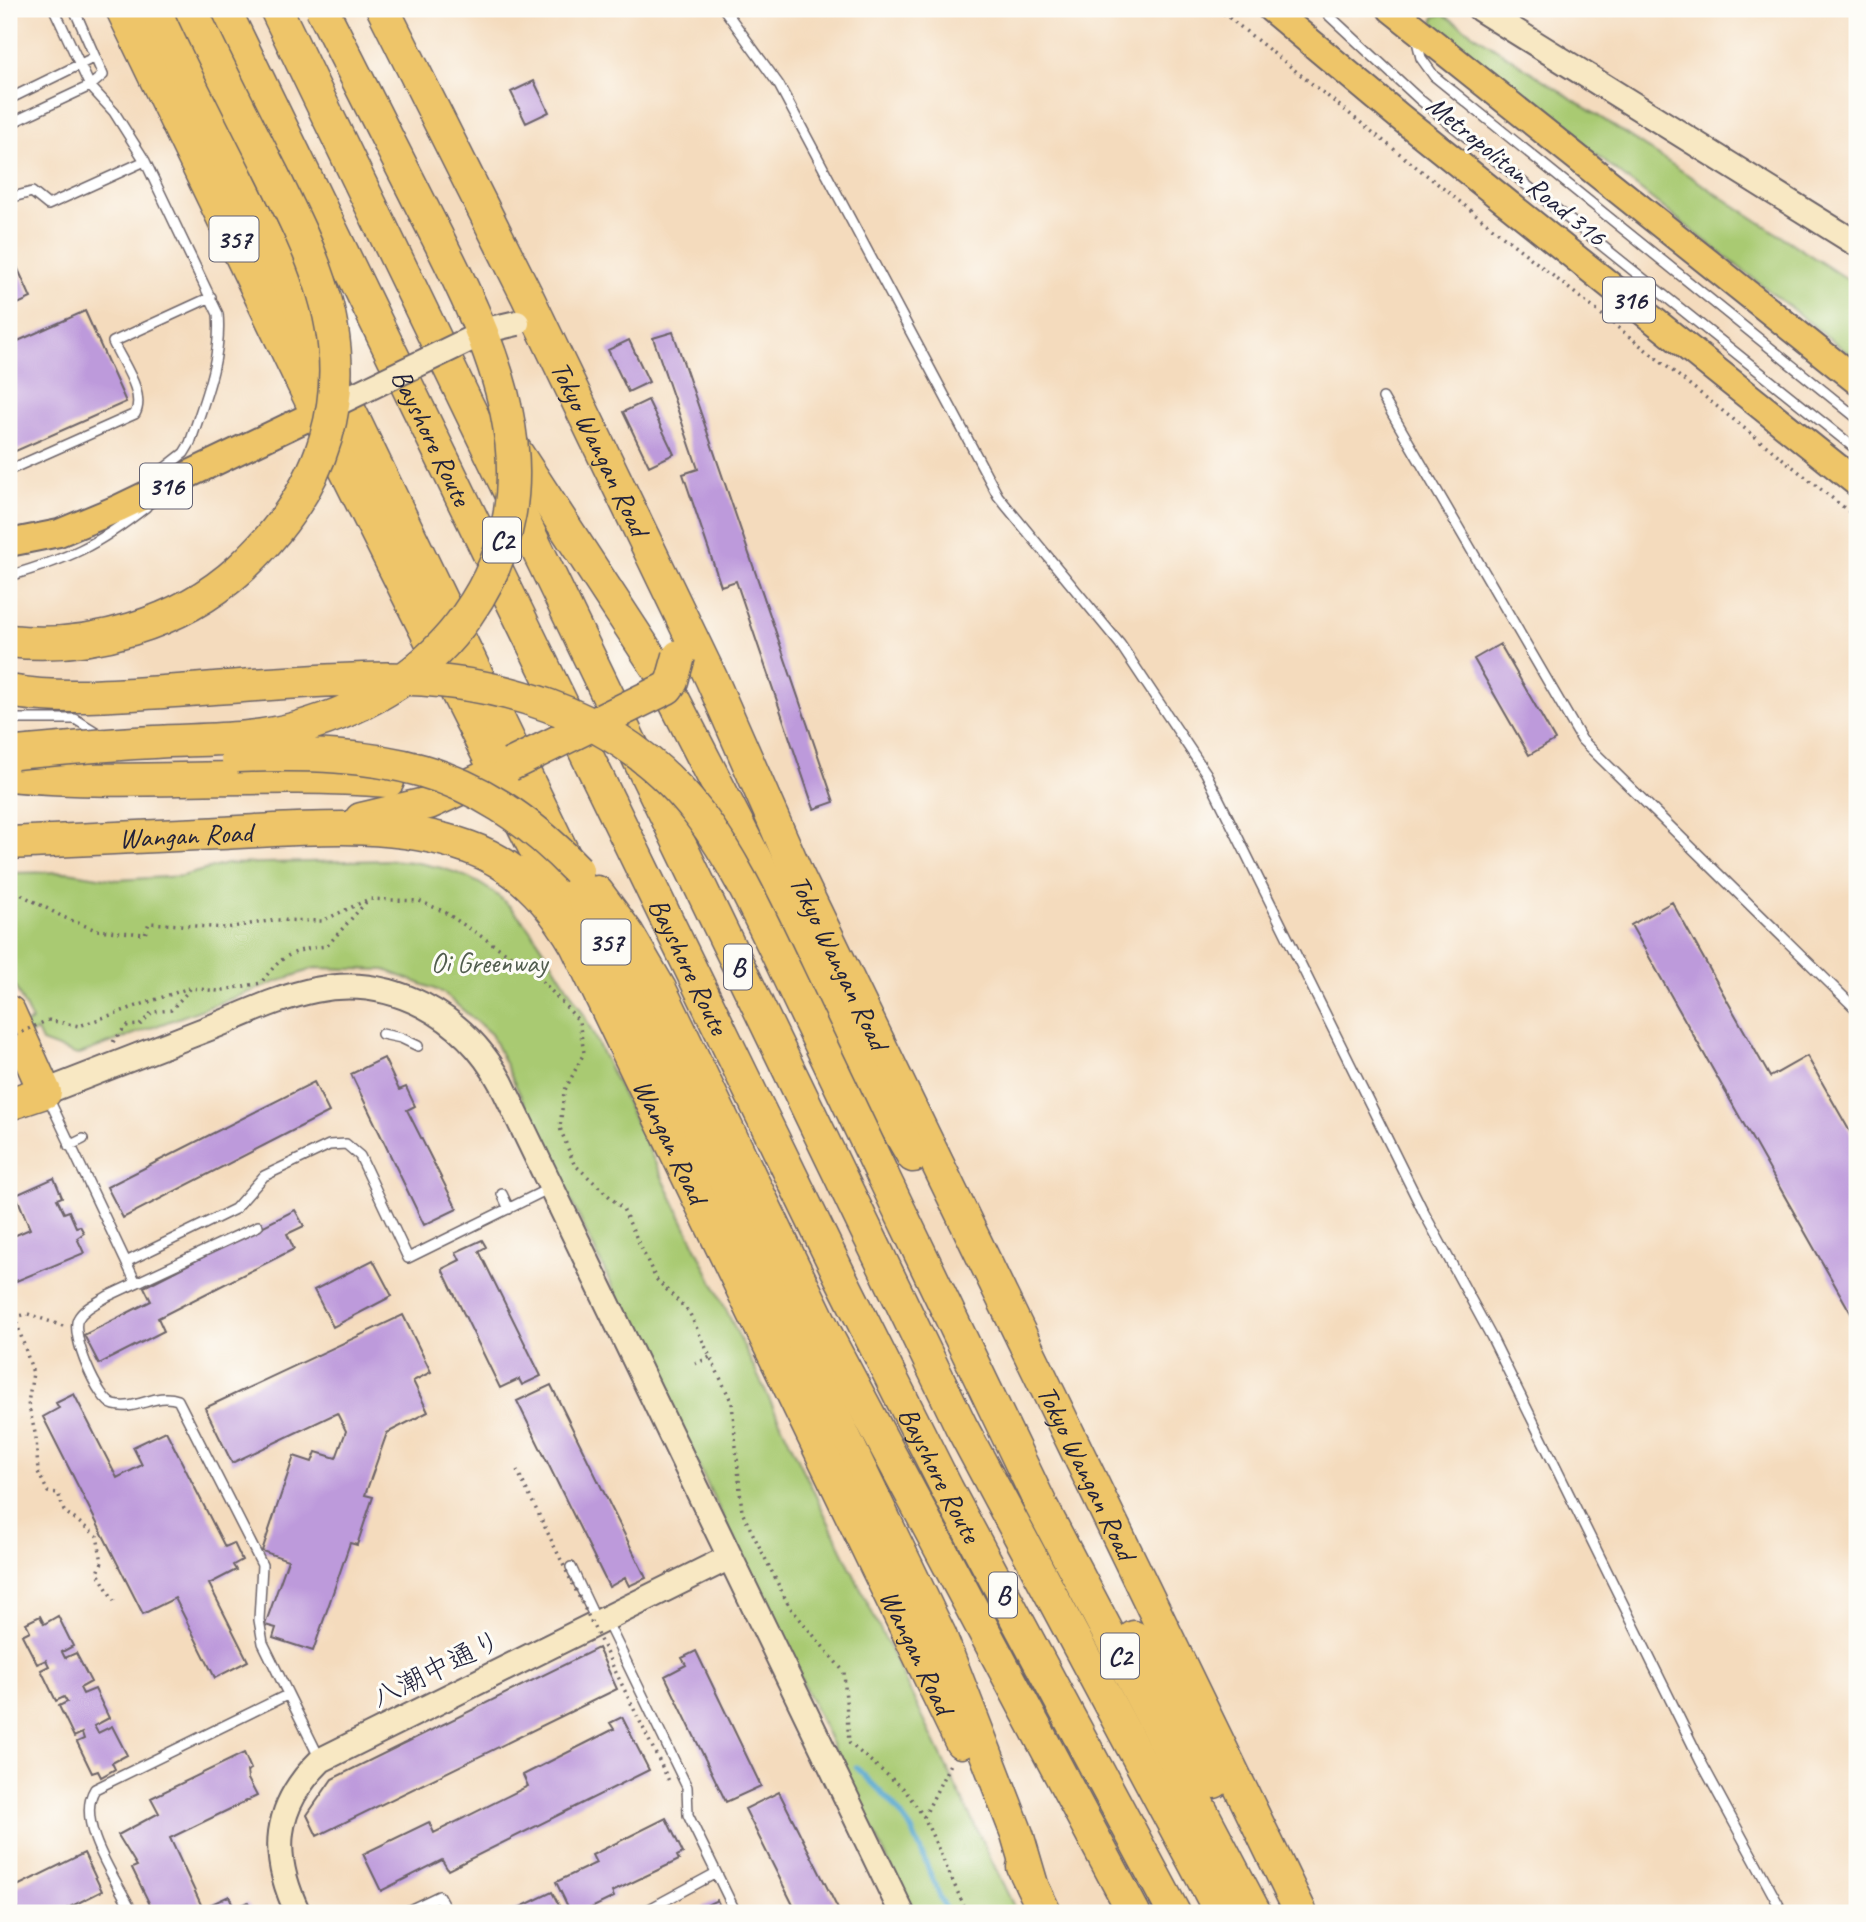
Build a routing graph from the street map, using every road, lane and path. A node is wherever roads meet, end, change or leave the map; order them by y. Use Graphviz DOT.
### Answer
graph roads {
  1 [pos="54,9"];
  2 [pos="74,9"];
  3 [pos="122,9"];
  4 [pos="156,9"];
  5 [pos="191,9"];
  6 [pos="224,9"];
  7 [pos="276,9"];
  8 [pos="322,9"];
  9 [pos="383,9"];
  10 [pos="724,9"];
  11 [pos="1218,9"];
  12 [pos="1271,9"];
  13 [pos="1322,9"];
  14 [pos="1391,9"];
  15 [pos="1480,9"];
  16 [pos="1417,20"];
  17 [pos="95,57"];
  18 [pos="79,65"];
  19 [pos="90,86"];
  20 [pos="9,99"];
  21 [pos="9,124"];
  22 [pos="145,161"];
  23 [pos="9,198"];
  24 [pos="387,239"];
  25 [pos="1857,244"];
  26 [pos="211,297"];
  27 [pos="546,338"];
  28 [pos="1857,381"];
  29 [pos="1383,398"];
  30 [pos="328,408"];
  31 [pos="581,410"];
  32 [pos="1857,418"];
  33 [pos="1857,450"];
  34 [pos="9,470"];
  35 [pos="188,475"];
  36 [pos="1857,483"];
  37 [pos="119,508"];
  38 [pos="1857,519"];
  39 [pos="9,543"];
  40 [pos="9,576"];
  41 [pos="9,641"];
  42 [pos="9,691"];
  43 [pos="9,719"];
  44 [pos="114,744"];
  45 [pos="11,760"];
  46 [pos="503,769"];
  47 [pos="276,830"];
  48 [pos="9,843"];
  49 [pos="9,888"];
  50 [pos="369,899"];
  51 [pos="576,945"];
  52 [pos="191,988"];
  53 [pos="1857,1010"];
  54 [pos="9,1012"];
  55 [pos="382,1034"];
  56 [pos="9,1038"];
  57 [pos="109,1046"];
  58 [pos="418,1046"];
  59 [pos="45,1092"];
  60 [pos="9,1104"];
  61 [pos="83,1139"];
  62 [pos="69,1146"];
  63 [pos="551,1187"];
  64 [pos="502,1194"];
  65 [pos="509,1209"];
  66 [pos="258,1226"];
  67 [pos="977,1247"];
  68 [pos="126,1262"];
  69 [pos="136,1283"];
  70 [pos="76,1331"];
  71 [pos="710,1357"];
  72 [pos="695,1364"];
  73 [pos="995,1409"];
  74 [pos="517,1470"];
  75 [pos="730,1557"];
  76 [pos="571,1567"];
  77 [pos="114,1603"];
  78 [pos="602,1620"];
  79 [pos="287,1695"];
  80 [pos="321,1760"];
  81 [pos="951,1761"];
  82 [pos="670,1783"];
  83 [pos="925,1817"];
  84 [pos="716,1873"];
  85 [pos="1038,1899"];
  86 [pos="133,1913"];
  87 [pos="299,1913"];
  88 [pos="403,1913"];
  89 [pos="448,1913"];
  90 [pos="642,1913"];
  91 [pos="736,1913"];
  92 [pos="902,1913"];
  93 [pos="967,1913"];
  94 [pos="1134,1913"];
  95 [pos="1174,1913"];
  96 [pos="1221,1913"];
  97 [pos="1255,1913"];
  98 [pos="1294,1913"];
  99 [pos="1301,1913"];
  100 [pos="1783,1913"];
  1 -- 18 [label="lane"];
  2 -- 17 [label="lane"];
  3 -- 30 [label="highway, 357"];
  4 -- 85 [label="highway, 357"];
  5 -- 41 [label="highway, bridge"];
  6 -- 95 [label="highway, Bayshore Route / B"];
  7 -- 24 [label="highway, Bayshore Route / B"];
  8 -- 44 [label="highway, C2, bridge"];
  9 -- 27 [label="highway, Tokyo Wangan Road"];
  10 -- 100 [label="lane"];
  11 -- 38 [label="path"];
  12 -- 36 [label="main road, Metropolitan Road 316 / 316"];
  13 -- 33 [label="lane"];
  14 -- 16 [label="main road, Metropolitan Road 316"];
  15 -- 25 [label="street"];
  16 -- 28 [label="main road, Metropolitan Road 316"];
  16 -- 32 [label="lane"];
  17 -- 18 [label="lane"];
  17 -- 19 [label="lane"];
  18 -- 19 [label="lane"];
  18 -- 20 [label="lane"];
  19 -- 21 [label="lane"];
  19 -- 22 [label="lane"];
  22 -- 23 [label="lane"];
  22 -- 26 [label="lane"];
  24 -- 67 [label="highway"];
  24 -- 96 [label="highway, Bayshore Route / B"];
  26 -- 34 [label="lane"];
  26 -- 37 [label="lane"];
  27 -- 30 [label="street, bridge"];
  27 -- 31 [label="highway, Tokyo Wangan Road"];
  29 -- 53 [label="lane"];
  30 -- 35 [label="main road, 316"];
  30 -- 46 [label="highway, 357"];
  31 -- 46 [label="highway, bridge"];
  31 -- 67 [label="highway, Tokyo Wangan Road"];
  35 -- 37 [label="main road, 316"];
  35 -- 40 [label="lane"];
  37 -- 39 [label="main road, 316"];
  42 -- 73 [label="highway, C2, bridge"];
  43 -- 44 [label="lane"];
  44 -- 45 [label="highway, C2, bridge"];
  45 -- 94 [label="highway, C2, bridge"];
  46 -- 47 [label="highway"];
  46 -- 51 [label="highway, 357"];
  47 -- 48 [label="highway, Wangan Road / 357"];
  47 -- 51 [label="highway, Wangan Road / 357"];
  49 -- 50 [label="path"];
  50 -- 52 [label="path"];
  50 -- 71 [label="path"];
  51 -- 85 [label="highway, Wangan Road / 357"];
  52 -- 56 [label="path, bridge"];
  52 -- 57 [label="path"];
  54 -- 59 [label="highway"];
  55 -- 58 [label="lane"];
  59 -- 60 [label="highway"];
  59 -- 62 [label="lane"];
  59 -- 63 [label="street"];
  61 -- 62 [label="lane"];
  62 -- 68 [label="lane"];
  63 -- 65 [label="lane"];
  63 -- 75 [label="street"];
  64 -- 65 [label="lane"];
  65 -- 68 [label="lane"];
  66 -- 69 [label="lane"];
  67 -- 99 [label="highway, Tokyo Wangan Road"];
  68 -- 69 [label="lane"];
  69 -- 70 [label="lane"];
  70 -- 77 [label="path"];
  70 -- 79 [label="lane"];
  71 -- 72 [label="path"];
  71 -- 83 [label="path"];
  73 -- 97 [label="highway, C2"];
  73 -- 98 [label="highway"];
  74 -- 82 [label="path, bridge"];
  75 -- 78 [label="street, 八潮中通り"];
  75 -- 92 [label="street"];
  76 -- 78 [label="lane"];
  78 -- 80 [label="street, 八潮中通り"];
  78 -- 84 [label="lane"];
  79 -- 80 [label="lane"];
  79 -- 86 [label="lane"];
  80 -- 87 [label="street, 八潮中通り"];
  81 -- 83 [label="path"];
  83 -- 93 [label="path"];
  84 -- 90 [label="lane"];
  84 -- 91 [label="lane"];
  88 -- 89 [label="lane"];
}
